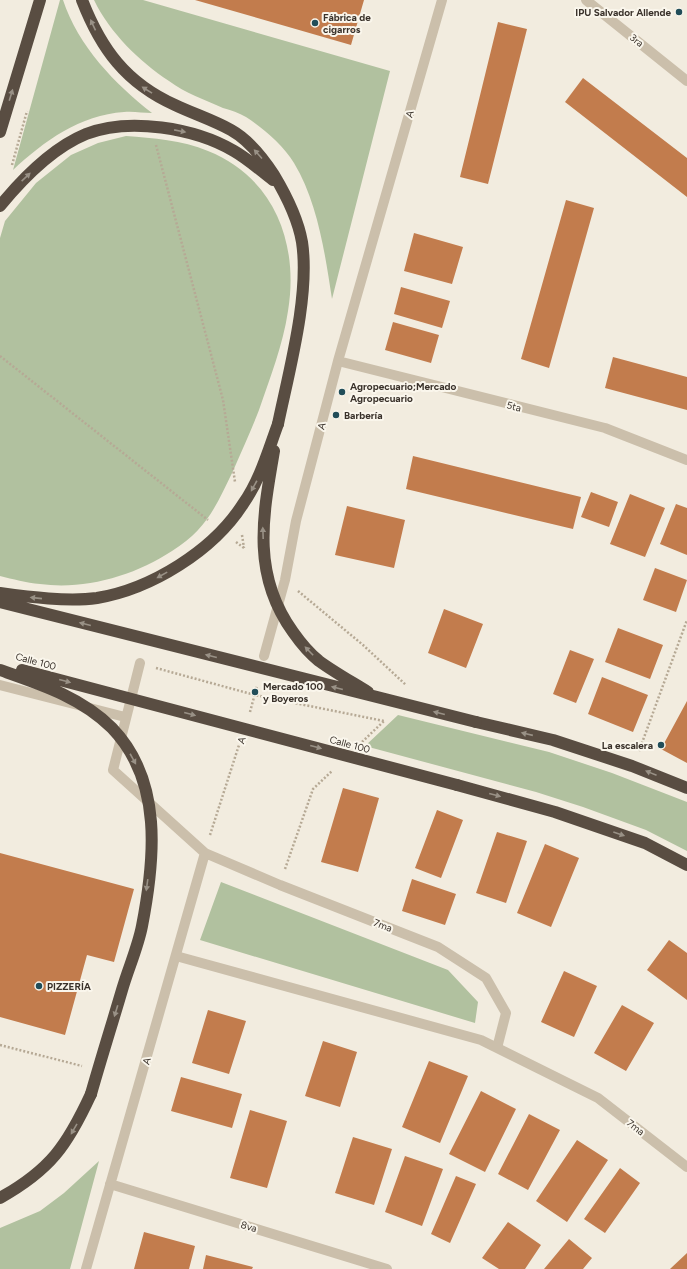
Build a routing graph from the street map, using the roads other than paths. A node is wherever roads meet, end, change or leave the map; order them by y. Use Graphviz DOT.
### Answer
graph roads {
  1 [pos="40,0"];
  2 [pos="82,0"];
  3 [pos="442,0"];
  4 [pos="586,0"];
  5 [pos="687,81"];
  6 [pos="0,132"];
  7 [pos="280,186"];
  8 [pos="0,206"];
  9 [pos="338,361"];
  10 [pos="278,424"];
  11 [pos="687,460"];
  12 [pos="0,594"];
  13 [pos="0,602"];
  14 [pos="264,656"];
  15 [pos="140,663"];
  16 [pos="0,664"];
  17 [pos="0,670"];
  18 [pos="0,685"];
  19 [pos="375,697"];
  20 [pos="125,717"];
  21 [pos="687,788"];
  22 [pos="205,853"];
  23 [pos="687,865"];
  24 [pos="176,956"];
  25 [pos="497,1048"];
  26 [pos="687,1167"];
  27 [pos="110,1184"];
  28 [pos="0,1198"];
  29 [pos="86,1269"];
  30 [pos="387,1269"];
  6 -- 1 [label="highway, one-way"];
  7 -- 2 [label="highway, one-way"];
  3 -- 9 [label="street, A"];
  4 -- 5 [label="street, 3ra"];
  8 -- 7 [label="highway, one-way"];
  7 -- 10 [label="highway"];
  9 -- 11 [label="street, 5ta"];
  9 -- 14 [label="street, A"];
  10 -- 12 [label="highway, one-way, bridge"];
  19 -- 10 [label="highway, one-way, bridge"];
  19 -- 13 [label="highway, one-way, bridge"];
  15 -- 20 [label="street"];
  16 -- 23 [label="highway, Calle 100, one-way, bridge"];
  17 -- 28 [label="highway, one-way, bridge"];
  18 -- 20 [label="street"];
  21 -- 19 [label="highway, one-way, bridge"];
  20 -- 22 [label="street"];
  22 -- 24 [label="street, A"];
  22 -- 25 [label="street, 7ma"];
  24 -- 25 [label="street, 7ma"];
  24 -- 27 [label="street, A"];
  25 -- 26 [label="street, 7ma"];
  27 -- 29 [label="street, A"];
  27 -- 30 [label="street, 8va"];
}
